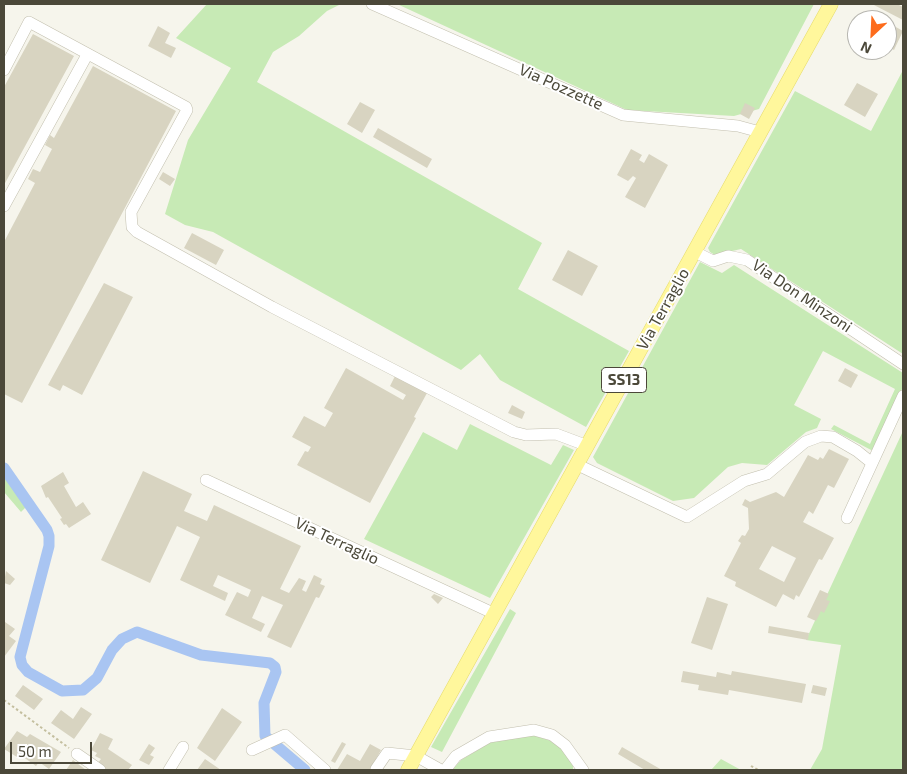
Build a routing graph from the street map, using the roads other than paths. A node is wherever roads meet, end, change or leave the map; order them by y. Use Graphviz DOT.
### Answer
graph roads {
  1 [pos="372,4"];
  2 [pos="831,4"];
  3 [pos="87,55"];
  4 [pos="4,70"];
  5 [pos="760,132"];
  6 [pos="4,206"];
  7 [pos="695,252"];
  8 [pos="903,364"];
  9 [pos="903,396"];
  10 [pos="588,446"];
  11 [pos="872,463"];
  12 [pos="578,465"];
  13 [pos="206,480"];
  14 [pos="847,518"];
  15 [pos="495,614"];
  16 [pos="183,747"];
  17 [pos="255,748"];
  18 [pos="77,754"];
  19 [pos="416,756"];
  20 [pos="376,769"];
  21 [pos="100,770"];
  22 [pos="169,770"];
  23 [pos="325,770"];
  24 [pos="408,770"];
  25 [pos="441,770"];
  26 [pos="446,770"];
  27 [pos="583,770"];
  1 -- 5 [label="street, Via Pozzette"];
  2 -- 5 [label="main road, Via Terraglio / SS13"];
  3 -- 4 [label="street"];
  3 -- 6 [label="street"];
  3 -- 10 [label="street"];
  5 -- 7 [label="main road, Via Terraglio / SS13"];
  7 -- 8 [label="street, Via Don Minzoni"];
  7 -- 10 [label="main road, Via Terraglio / SS13"];
  9 -- 11 [label="street"];
  10 -- 12 [label="main road, Via Terraglio / SS13"];
  11 -- 12 [label="street"];
  11 -- 14 [label="street"];
  12 -- 15 [label="main road, Via Terraglio / SS13"];
  13 -- 15 [label="street, Via Terraglio"];
  15 -- 19 [label="main road, Via Terraglio / SS13"];
  16 -- 22 [label="street"];
  17 -- 23 [label="street"];
  18 -- 21 [label="street"];
  19 -- 20 [label="street"];
  19 -- 24 [label="main road, Via Terraglio / SS13"];
  19 -- 25 [label="street"];
  26 -- 27 [label="street"];
}
